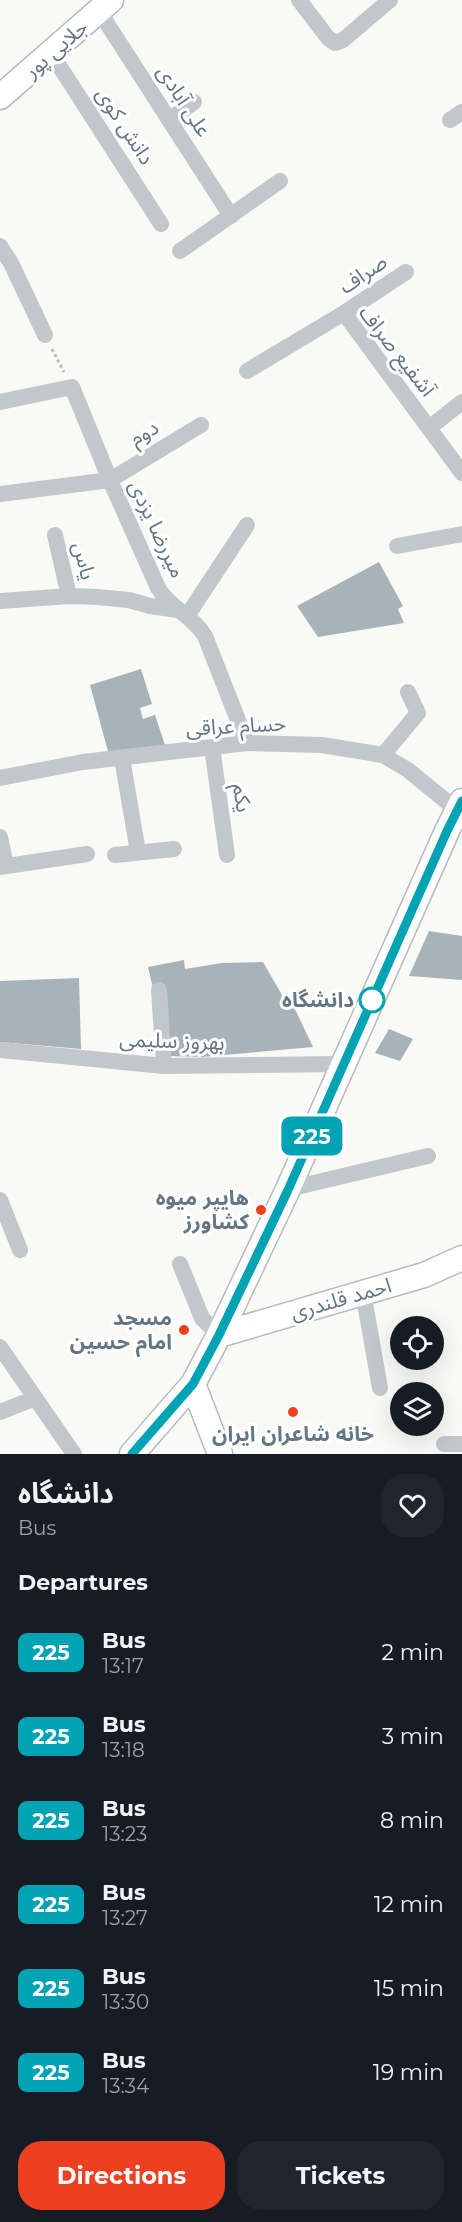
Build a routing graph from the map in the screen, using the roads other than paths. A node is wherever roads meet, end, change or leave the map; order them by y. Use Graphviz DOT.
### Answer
graph roads {
  1 [pos="299,0"];
  2 [pos="390,0"];
  3 [pos="105,6"];
  4 [pos="51,53"];
  5 [pos="0,97"];
  6 [pos="194,102"];
  7 [pos="169,120"];
  8 [pos="280,181"];
  9 [pos="231,216"];
  10 [pos="160,224"];
  11 [pos="0,246"];
  12 [pos="180,251"];
  13 [pos="406,272"];
  14 [pos="344,313"];
  15 [pos="45,335"];
  16 [pos="248,371"];
  17 [pos="0,402"];
  18 [pos="462,402"];
  19 [pos="201,424"];
  20 [pos="429,428"];
  21 [pos="462,473"];
  22 [pos="110,480"];
  23 [pos="0,494"];
  24 [pos="247,525"];
  25 [pos="462,534"];
  26 [pos="55,536"];
  27 [pos="397,546"];
  28 [pos="69,596"];
  29 [pos="0,601"];
  30 [pos="183,613"];
  31 [pos="408,692"];
  32 [pos="247,743"];
  33 [pos="212,747"];
  34 [pos="383,755"];
  35 [pos="122,758"];
  36 [pos="0,776"];
  37 [pos="457,819"];
  38 [pos="0,837"];
  39 [pos="174,849"];
  40 [pos="138,852"];
  41 [pos="87,854"];
  42 [pos="115,855"];
  43 [pos="227,855"];
  44 [pos="3,867"];
  45 [pos="159,990"];
  46 [pos="0,1050"];
  47 [pos="344,1064"];
  48 [pos="164,1066"];
  49 [pos="428,1156"];
  50 [pos="288,1190"];
  51 [pos="0,1200"];
  52 [pos="20,1250"];
  53 [pos="462,1258"];
  54 [pos="180,1264"];
  55 [pos="363,1292"];
  56 [pos="219,1335"];
  57 [pos="0,1347"];
  58 [pos="193,1384"];
  59 [pos="380,1388"];
  60 [pos="34,1398"];
  61 [pos="0,1412"];
  62 [pos="444,1444"];
  63 [pos="462,1444"];
  64 [pos="74,1454"];
  65 [pos="132,1454"];
  66 [pos="220,1454"];
  1 -- 2 [label="street"];
  3 -- 4 [label="main road, جلایی پور"];
  3 -- 7 [label="street, علی آبادی"];
  4 -- 5 [label="main road, جلایی پور"];
  4 -- 10 [label="street, دانش کوی"];
  6 -- 7 [label="street"];
  7 -- 9 [label="street, علی آبادی"];
  8 -- 9 [label="street"];
  9 -- 12 [label="street"];
  11 -- 15 [label="street"];
  13 -- 14 [label="street, صراف"];
  14 -- 16 [label="street, آشفیع صراف"];
  14 -- 20 [label="street, آشفیع صراف"];
  17 -- 22 [label="street, میررضا یزدی"];
  18 -- 20 [label="street"];
  19 -- 22 [label="street, دوم"];
  20 -- 21 [label="street, آشفیع صراف"];
  22 -- 23 [label="street"];
  22 -- 30 [label="street, میررضا یزدی"];
  24 -- 30 [label="street"];
  25 -- 27 [label="street"];
  26 -- 28 [label="street, یاس"];
  28 -- 29 [label="street"];
  28 -- 30 [label="street"];
  30 -- 32 [label="street, میررضا یزدی"];
  31 -- 34 [label="street"];
  32 -- 33 [label="street, حسام عراقی"];
  32 -- 34 [label="street, حسام عراقی"];
  33 -- 35 [label="street, حسام عراقی"];
  33 -- 43 [label="street, یکم"];
  34 -- 37 [label="street, حسام عراقی"];
  35 -- 36 [label="street, حسام عراقی"];
  35 -- 40 [label="street"];
  37 -- 47 [label="main road"];
  38 -- 44 [label="street"];
  39 -- 40 [label="street"];
  40 -- 42 [label="street"];
  41 -- 44 [label="street"];
  45 -- 48 [label="street"];
  46 -- 48 [label="street, بهروز سلیمی"];
  47 -- 48 [label="street, بهروز سلیمی"];
  47 -- 50 [label="main road"];
  49 -- 50 [label="street"];
  50 -- 56 [label="main road"];
  51 -- 52 [label="street"];
  53 -- 55 [label="main road, احمد قلندری"];
  54 -- 56 [label="street"];
  55 -- 56 [label="main road, احمد قلندری"];
  55 -- 59 [label="street"];
  56 -- 58 [label="main road"];
  57 -- 60 [label="street"];
  58 -- 65 [label="main road"];
  58 -- 66 [label="main road"];
  60 -- 61 [label="street"];
  60 -- 64 [label="street"];
  62 -- 63 [label="street"];
}
